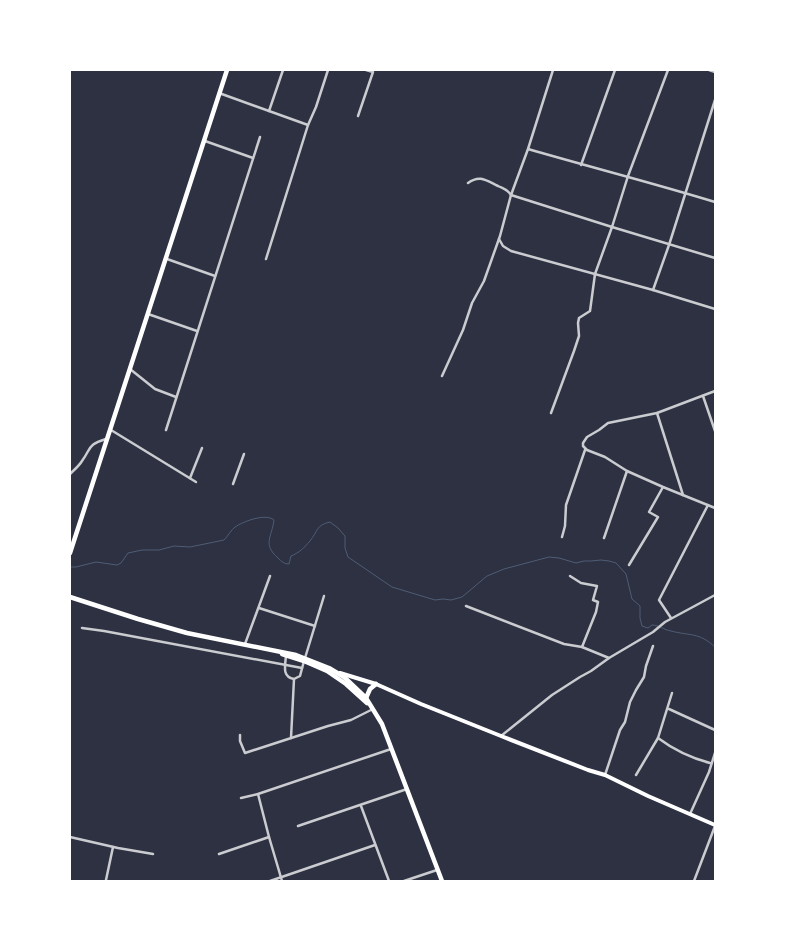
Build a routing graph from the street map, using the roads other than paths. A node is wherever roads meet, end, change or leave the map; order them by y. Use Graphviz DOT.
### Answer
graph roads {
  1 [pos="227,70"];
  2 [pos="283,70"];
  3 [pos="328,70"];
  4 [pos="366,70"];
  5 [pos="553,70"];
  6 [pos="614,70"];
  7 [pos="668,70"];
  8 [pos="709,70"];
  9 [pos="715,72"];
  10 [pos="219,93"];
  11 [pos="715,100"];
  12 [pos="269,111"];
  13 [pos="358,116"];
  14 [pos="308,125"];
  15 [pos="260,136"];
  16 [pos="204,140"];
  17 [pos="528,148"];
  18 [pos="253,158"];
  19 [pos="581,165"];
  20 [pos="628,176"];
  21 [pos="468,183"];
  22 [pos="685,193"];
  23 [pos="511,195"];
  24 [pos="715,202"];
  25 [pos="612,227"];
  26 [pos="499,239"];
  27 [pos="669,245"];
  28 [pos="165,258"];
  29 [pos="715,258"];
  30 [pos="266,259"];
  31 [pos="595,274"];
  32 [pos="215,276"];
  33 [pos="653,290"];
  34 [pos="715,309"];
  35 [pos="147,314"];
  36 [pos="197,331"];
  37 [pos="129,368"];
  38 [pos="442,376"];
  39 [pos="715,391"];
  40 [pos="703,396"];
  41 [pos="176,397"];
  42 [pos="551,413"];
  43 [pos="657,414"];
  44 [pos="109,429"];
  45 [pos="166,430"];
  46 [pos="715,431"];
  47 [pos="106,439"];
  48 [pos="202,448"];
  49 [pos="584,450"];
  50 [pos="244,454"];
  51 [pos="627,471"];
  52 [pos="70,474"];
  53 [pos="190,478"];
  54 [pos="196,482"];
  55 [pos="233,484"];
  56 [pos="663,487"];
  57 [pos="683,495"];
  58 [pos="708,505"];
  59 [pos="715,508"];
  60 [pos="562,537"];
  61 [pos="604,538"];
  62 [pos="70,553"];
  63 [pos="628,565"];
  64 [pos="270,576"];
  65 [pos="570,576"];
  66 [pos="324,596"];
  67 [pos="715,596"];
  68 [pos="70,597"];
  69 [pos="466,606"];
  70 [pos="259,608"];
  71 [pos="671,618"];
  72 [pos="315,626"];
  73 [pos="82,628"];
  74 [pos="244,645"];
  75 [pos="654,646"];
  76 [pos="582,647"];
  77 [pos="277,652"];
  78 [pos="286,656"];
  79 [pos="609,658"];
  80 [pos="305,660"];
  81 [pos="285,665"];
  82 [pos="302,668"];
  83 [pos="335,672"];
  84 [pos="294,679"];
  85 [pos="376,684"];
  86 [pos="672,693"];
  87 [pos="366,698"];
  88 [pos="372,707"];
  89 [pos="668,709"];
  90 [pos="715,730"];
  91 [pos="240,734"];
  92 [pos="501,736"];
  93 [pos="291,738"];
  94 [pos="658,738"];
  95 [pos="392,748"];
  96 [pos="715,753"];
  97 [pos="711,764"];
  98 [pos="605,775"];
  99 [pos="636,775"];
  100 [pos="407,789"];
  101 [pos="258,794"];
  102 [pos="241,798"];
  103 [pos="360,806"];
  104 [pos="690,814"];
  105 [pos="715,825"];
  106 [pos="298,826"];
  107 [pos="70,837"];
  108 [pos="269,837"];
  109 [pos="375,845"];
  110 [pos="113,847"];
  111 [pos="153,854"];
  112 [pos="219,854"];
  113 [pos="438,870"];
  114 [pos="282,879"];
  115 [pos="106,880"];
  116 [pos="270,881"];
  117 [pos="388,881"];
  118 [pos="404,881"];
  119 [pos="442,881"];
  120 [pos="694,881"];
  1 -- 10 [label="highway"];
  2 -- 12 [label="street"];
  3 -- 14 [label="street"];
  4 -- 13 [label="street"];
  5 -- 17 [label="street"];
  6 -- 19 [label="street"];
  7 -- 20 [label="street"];
  8 -- 9 [label="street"];
  10 -- 12 [label="street"];
  10 -- 16 [label="highway"];
  11 -- 22 [label="street"];
  12 -- 14 [label="street"];
  14 -- 30 [label="street"];
  15 -- 18 [label="street"];
  16 -- 18 [label="street"];
  16 -- 28 [label="highway"];
  17 -- 19 [label="street"];
  17 -- 23 [label="street"];
  18 -- 32 [label="street"];
  19 -- 20 [label="street"];
  20 -- 22 [label="street"];
  20 -- 25 [label="street"];
  21 -- 23 [label="street"];
  22 -- 24 [label="street"];
  22 -- 27 [label="street"];
  23 -- 25 [label="street"];
  23 -- 26 [label="street"];
  25 -- 27 [label="street"];
  25 -- 31 [label="street"];
  26 -- 31 [label="street"];
  26 -- 38 [label="street"];
  27 -- 29 [label="street"];
  27 -- 33 [label="street"];
  28 -- 32 [label="street"];
  28 -- 35 [label="highway"];
  31 -- 33 [label="street"];
  31 -- 42 [label="street"];
  32 -- 36 [label="street"];
  33 -- 34 [label="street"];
  35 -- 36 [label="street"];
  35 -- 37 [label="highway"];
  36 -- 41 [label="street"];
  37 -- 41 [label="street"];
  37 -- 44 [label="highway"];
  39 -- 40 [label="street"];
  40 -- 43 [label="street"];
  40 -- 46 [label="street"];
  41 -- 45 [label="street"];
  43 -- 51 [label="street"];
  43 -- 57 [label="street"];
  44 -- 47 [label="highway"];
  44 -- 53 [label="street"];
  47 -- 52 [label="street"];
  47 -- 62 [label="highway"];
  48 -- 53 [label="street"];
  49 -- 60 [label="street"];
  50 -- 55 [label="street"];
  51 -- 56 [label="street"];
  51 -- 61 [label="street"];
  53 -- 54 [label="street"];
  56 -- 57 [label="street"];
  56 -- 63 [label="street"];
  57 -- 58 [label="street"];
  58 -- 59 [label="street"];
  58 -- 71 [label="street"];
  64 -- 70 [label="street"];
  65 -- 76 [label="street"];
  66 -- 72 [label="street"];
  67 -- 71 [label="street"];
  68 -- 74 [label="highway"];
  69 -- 76 [label="street"];
  70 -- 72 [label="street"];
  70 -- 74 [label="street"];
  71 -- 79 [label="street"];
  72 -- 80 [label="street"];
  73 -- 81 [label="street"];
  74 -- 77 [label="highway"];
  75 -- 98 [label="street"];
  76 -- 79 [label="street"];
  77 -- 78 [label="highway"];
  77 -- 80 [label="highway"];
  78 -- 80 [label="highway"];
  78 -- 81 [label="street"];
  79 -- 92 [label="street"];
  80 -- 82 [label="street"];
  80 -- 83 [label="highway"];
  80 -- 88 [label="highway"];
  81 -- 82 [label="street"];
  81 -- 84 [label="street"];
  82 -- 84 [label="street"];
  83 -- 85 [label="main road"];
  83 -- 87 [label="highway"];
  84 -- 93 [label="street"];
  85 -- 87 [label="highway"];
  85 -- 92 [label="main road"];
  86 -- 89 [label="street"];
  87 -- 88 [label="highway"];
  88 -- 93 [label="street"];
  88 -- 95 [label="highway"];
  89 -- 90 [label="street"];
  89 -- 94 [label="street"];
  91 -- 93 [label="street"];
  92 -- 98 [label="main road"];
  94 -- 97 [label="street"];
  94 -- 99 [label="street"];
  95 -- 100 [label="highway"];
  95 -- 101 [label="street"];
  96 -- 97 [label="street"];
  97 -- 104 [label="street"];
  98 -- 104 [label="main road"];
  100 -- 103 [label="street"];
  100 -- 113 [label="highway"];
  101 -- 102 [label="street"];
  101 -- 108 [label="street"];
  103 -- 106 [label="street"];
  103 -- 109 [label="street"];
  104 -- 105 [label="main road"];
  105 -- 120 [label="street"];
  107 -- 110 [label="street"];
  108 -- 112 [label="street"];
  108 -- 114 [label="street"];
  109 -- 114 [label="street"];
  109 -- 117 [label="street"];
  110 -- 111 [label="street"];
  110 -- 115 [label="street"];
  113 -- 118 [label="street"];
  113 -- 119 [label="highway"];
  114 -- 116 [label="street"];
}
